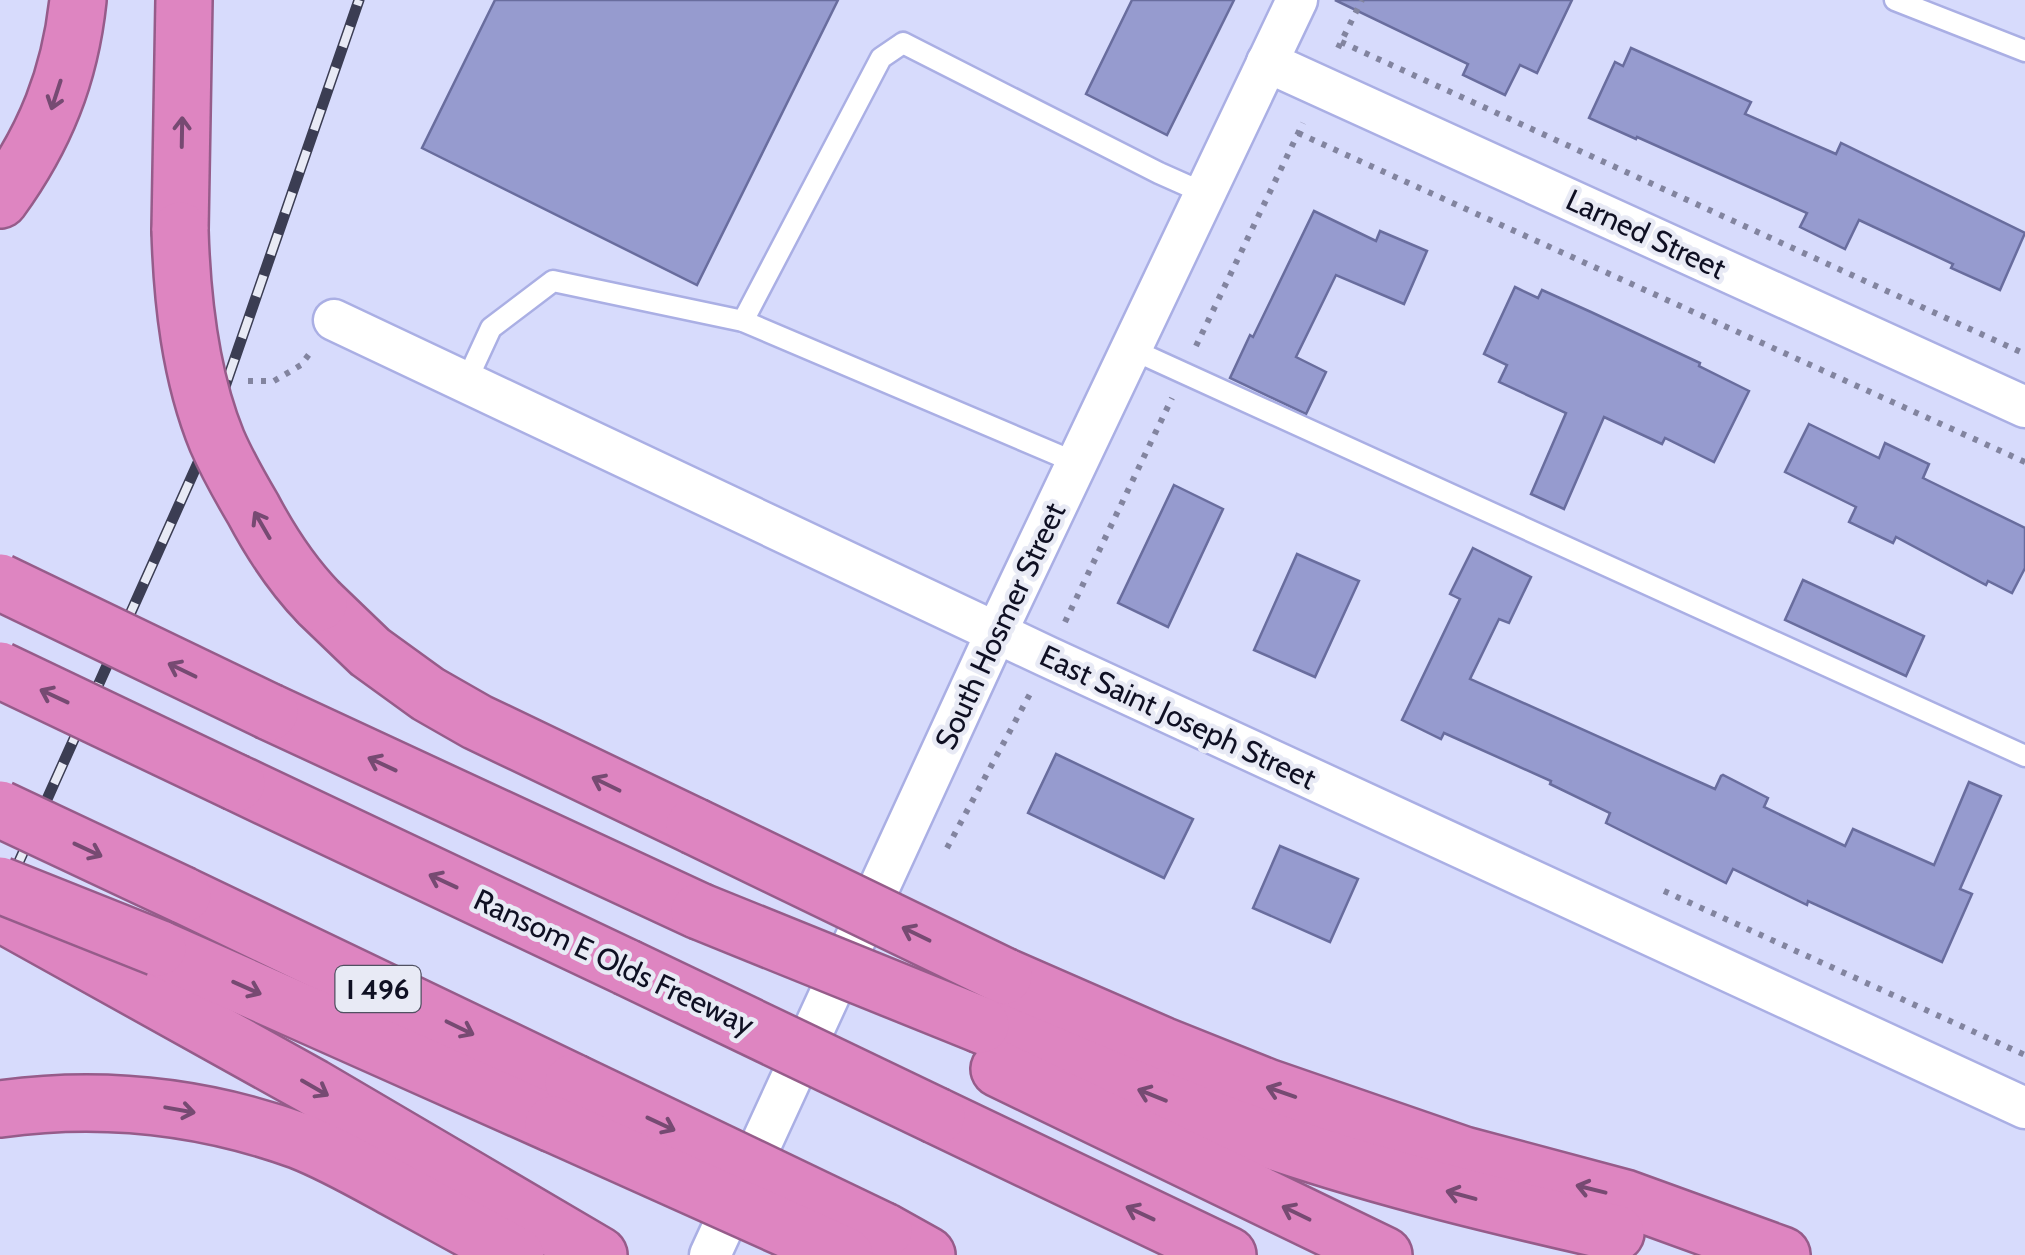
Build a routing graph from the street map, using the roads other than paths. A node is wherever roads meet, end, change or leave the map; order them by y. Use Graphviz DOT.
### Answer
graph roads {
  1 [pos="78,0"];
  2 [pos="184,0"];
  3 [pos="1297,0"];
  4 [pos="1895,0"];
  5 [pos="2025,51"];
  6 [pos="1267,62"];
  7 [pos="1204,193"];
  8 [pos="0,200"];
  9 [pos="334,320"];
  10 [pos="743,321"];
  11 [pos="1131,349"];
  12 [pos="466,382"];
  13 [pos="2025,407"];
  14 [pos="1077,464"];
  15 [pos="0,582"];
  16 [pos="996,633"];
  17 [pos="0,670"];
  18 [pos="2025,756"];
  19 [pos="0,809"];
  20 [pos="0,885"];
  21 [pos="0,913"];
  22 [pos="148,968"];
  23 [pos="974,1039"];
  24 [pos="563,1103"];
  25 [pos="2025,1108"];
  26 [pos="0,1110"];
  27 [pos="509,1235"];
  28 [pos="886,1247"];
  29 [pos="599,1255"];
  30 [pos="710,1255"];
  31 [pos="1228,1255"];
  32 [pos="1384,1255"];
  33 [pos="1762,1255"];
  34 [pos="1782,1255"];
  1 -- 8 [label="highway, one-way"];
  34 -- 2 [label="highway, one-way, bridge"];
  3 -- 6 [label="street, South Hosmer Street"];
  4 -- 5 [label="lane"];
  6 -- 7 [label="street, South Hosmer Street"];
  6 -- 13 [label="street, Larned Street"];
  7 -- 10 [label="lane"];
  7 -- 11 [label="street, South Hosmer Street"];
  9 -- 12 [label="street, East Saint Joseph Street"];
  10 -- 12 [label="lane"];
  10 -- 14 [label="lane"];
  11 -- 14 [label="street, South Hosmer Street"];
  11 -- 18 [label="lane"];
  12 -- 16 [label="street, East Saint Joseph Street"];
  14 -- 16 [label="street, South Hosmer Street"];
  23 -- 15 [label="highway, one-way, bridge"];
  16 -- 25 [label="street, East Saint Joseph Street"];
  16 -- 30 [label="street, South Hosmer Street"];
  31 -- 17 [label="highway, Ransom E Olds Freeway, one-way, bridge"];
  19 -- 24 [label="highway, I 496, one-way, bridge"];
  20 -- 22 [label="highway, bridge"];
  21 -- 22 [label="highway"];
  22 -- 24 [label="highway, one-way"];
  22 -- 27 [label="highway, one-way"];
  32 -- 23 [label="highway, one-way"];
  33 -- 23 [label="highway, one-way"];
  24 -- 28 [label="highway, I 496, one-way, bridge"];
  26 -- 27 [label="highway, one-way"];
  27 -- 29 [label="highway"];
}
